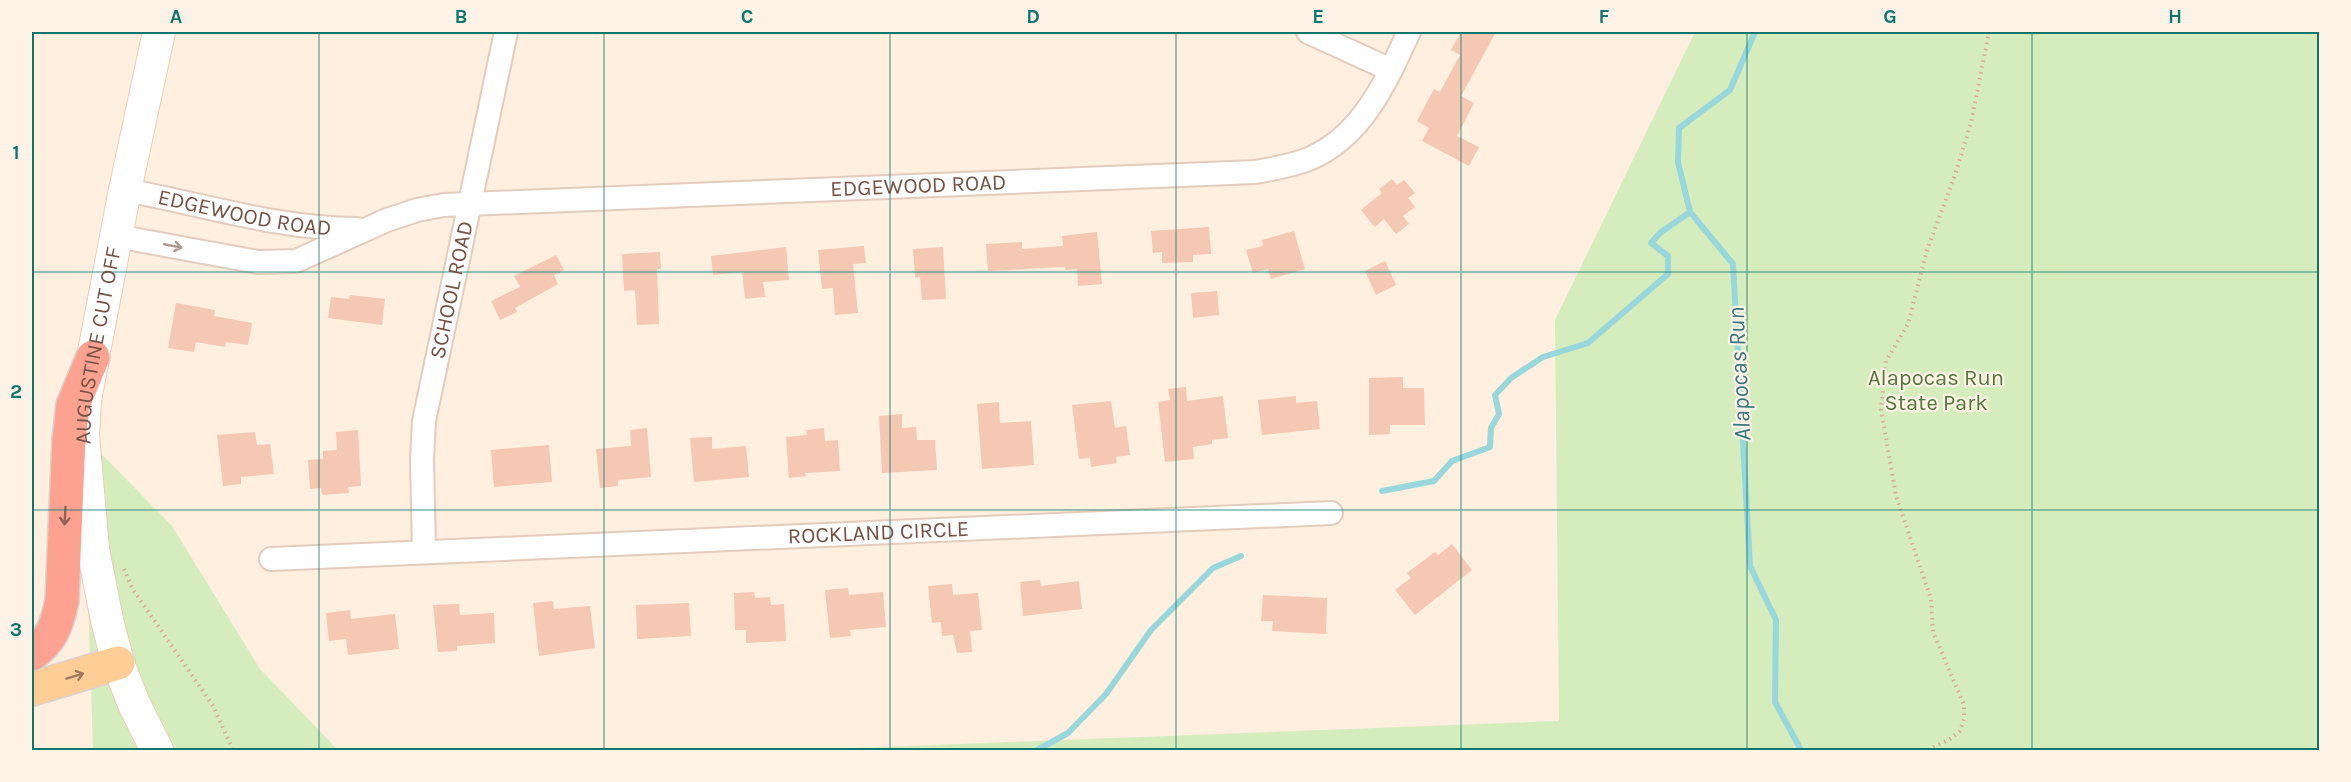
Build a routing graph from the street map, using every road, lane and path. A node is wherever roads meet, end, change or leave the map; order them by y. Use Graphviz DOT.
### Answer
graph roads {
  1 [pos="159,32"];
  2 [pos="506,32"];
  3 [pos="1308,32"];
  4 [pos="1409,32"];
  5 [pos="1989,32"];
  6 [pos="1391,70"];
  7 [pos="125,190"];
  8 [pos="470,205"];
  9 [pos="364,230"];
  10 [pos="116,236"];
  11 [pos="93,357"];
  12 [pos="1330,513"];
  13 [pos="424,551"];
  14 [pos="271,559"];
  15 [pos="121,562"];
  16 [pos="32,654"];
  17 [pos="118,663"];
  18 [pos="32,689"];
  19 [pos="157,750"];
  20 [pos="233,750"];
  21 [pos="1928,750"];
  1 -- 7 [label="street, AUGUSTINE CUT OFF"];
  2 -- 8 [label="street, SCHOOL ROAD"];
  3 -- 6 [label="street"];
  4 -- 6 [label="street, EDGEWOOD ROAD"];
  5 -- 21 [label="path"];
  6 -- 8 [label="street, EDGEWOOD ROAD"];
  7 -- 9 [label="street, EDGEWOOD ROAD"];
  7 -- 10 [label="street, AUGUSTINE CUT OFF"];
  8 -- 9 [label="street, EDGEWOOD ROAD"];
  8 -- 13 [label="street, SCHOOL ROAD"];
  10 -- 9 [label="street, EDGEWOOD ROAD, one-way"];
  10 -- 11 [label="street, AUGUSTINE CUT OFF"];
  11 -- 16 [label="highway, one-way"];
  11 -- 17 [label="street, AUGUSTINE CUT OFF"];
  12 -- 13 [label="street, ROCKLAND CIRCLE"];
  13 -- 14 [label="street, ROCKLAND CIRCLE"];
  15 -- 20 [label="path"];
  18 -- 17 [label="main road, one-way"];
  17 -- 19 [label="street, AUGUSTINE CUT OFF"];
}
